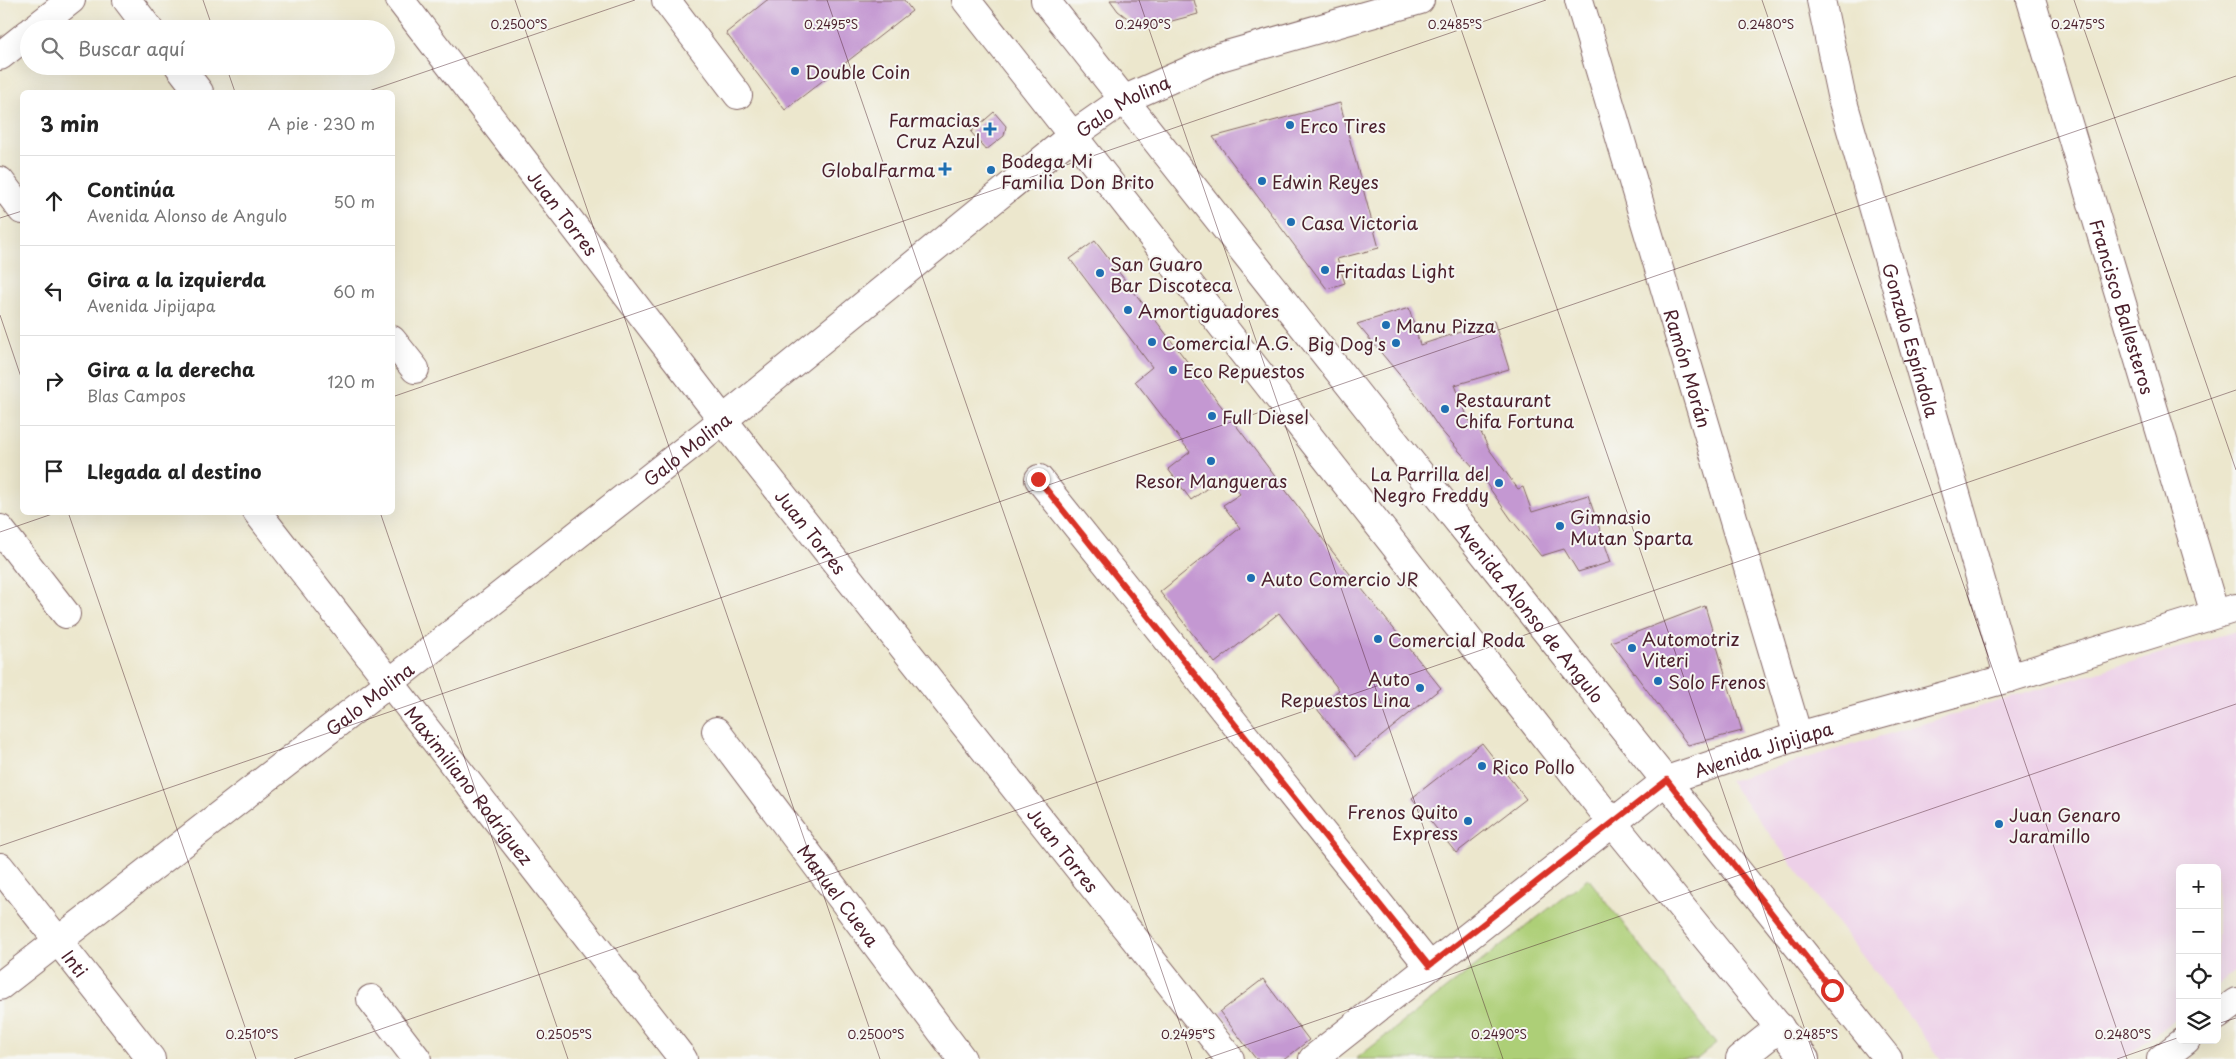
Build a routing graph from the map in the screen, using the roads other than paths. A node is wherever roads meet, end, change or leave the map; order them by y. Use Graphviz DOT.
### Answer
graph roads {
  1 [pos="71,0"];
  2 [pos="127,0"];
  3 [pos="400,0"];
  4 [pos="666,0"];
  5 [pos="966,0"];
  6 [pos="1045,0"];
  7 [pos="1420,0"];
  8 [pos="1579,0"];
  9 [pos="1821,0"];
  10 [pos="2031,0"];
  11 [pos="45,20"];
  12 [pos="142,20"];
  13 [pos="20,40"];
  14 [pos="0,56"];
  15 [pos="186,75"];
  16 [pos="197,90"];
  17 [pos="738,95"];
  18 [pos="1124,100"];
  19 [pos="1072,135"];
  20 [pos="0,181"];
  21 [pos="20,207"];
  22 [pos="395,344"];
  23 [pos="415,369"];
  24 [pos="724,420"];
  25 [pos="1038,479"];
  26 [pos="259,515"];
  27 [pos="0,529"];
  28 [pos="2226,611"];
  29 [pos="66,614"];
  30 [pos="2009,678"];
  31 [pos="389,683"];
  32 [pos="716,731"];
  33 [pos="1798,736"];
  34 [pos="1667,780"];
  35 [pos="1612,822"];
  36 [pos="0,867"];
  37 [pos="59,940"];
  38 [pos="1429,966"];
  39 [pos="0,986"];
  40 [pos="371,999"];
  41 [pos="2236,1002"];
  42 [pos="2221,1013"];
  43 [pos="1780,1027"];
  44 [pos="151,1059"];
  45 [pos="417,1059"];
  46 [pos="683,1059"];
  47 [pos="962,1059"];
  48 [pos="1230,1059"];
  49 [pos="1313,1059"];
  50 [pos="1740,1059"];
  51 [pos="1805,1059"];
  52 [pos="1888,1059"];
  1 -- 11 [label="street"];
  2 -- 12 [label="street"];
  3 -- 24 [label="street, Juan Torres"];
  4 -- 17 [label="street"];
  5 -- 19 [label="street"];
  6 -- 18 [label="street, Avenida Alonso de Angulo"];
  7 -- 18 [label="street, Galo Molina"];
  8 -- 33 [label="street, Ramón Morán"];
  9 -- 30 [label="street, Gonzalo Espíndola"];
  10 -- 28 [label="street, Francisco Ballesteros"];
  13 -- 14 [label="street"];
  15 -- 16 [label="street"];
  18 -- 19 [label="street, Galo Molina"];
  18 -- 34 [label="street, Avenida Alonso de Angulo"];
  19 -- 24 [label="street, Galo Molina"];
  19 -- 35 [label="street"];
  20 -- 21 [label="street"];
  22 -- 23 [label="street"];
  24 -- 31 [label="street, Galo Molina"];
  24 -- 48 [label="street, Juan Torres"];
  25 -- 38 [label="street"];
  26 -- 31 [label="street, Maximiliano Rodríguez"];
  27 -- 29 [label="street"];
  28 -- 30 [label="street, Avenida Jipijapa"];
  30 -- 33 [label="street, Avenida Jipijapa"];
  31 -- 37 [label="street, Galo Molina"];
  31 -- 46 [label="street, Maximiliano Rodríguez"];
  32 -- 47 [label="street, Manuel Cueva"];
  33 -- 34 [label="street, Avenida Jipijapa"];
  34 -- 35 [label="street, Avenida Jipijapa"];
  34 -- 52 [label="street, Avenida Alonso de Angulo"];
  35 -- 38 [label="street, Avenida Jipijapa"];
  35 -- 43 [label="street"];
  36 -- 37 [label="street, Inti"];
  37 -- 39 [label="street, Galo Molina"];
  37 -- 44 [label="street, Inti"];
  38 -- 49 [label="street, Avenida Jipijapa"];
  40 -- 45 [label="street"];
  41 -- 42 [label="street"];
  43 -- 50 [label="street"];
  43 -- 51 [label="street"];
}
